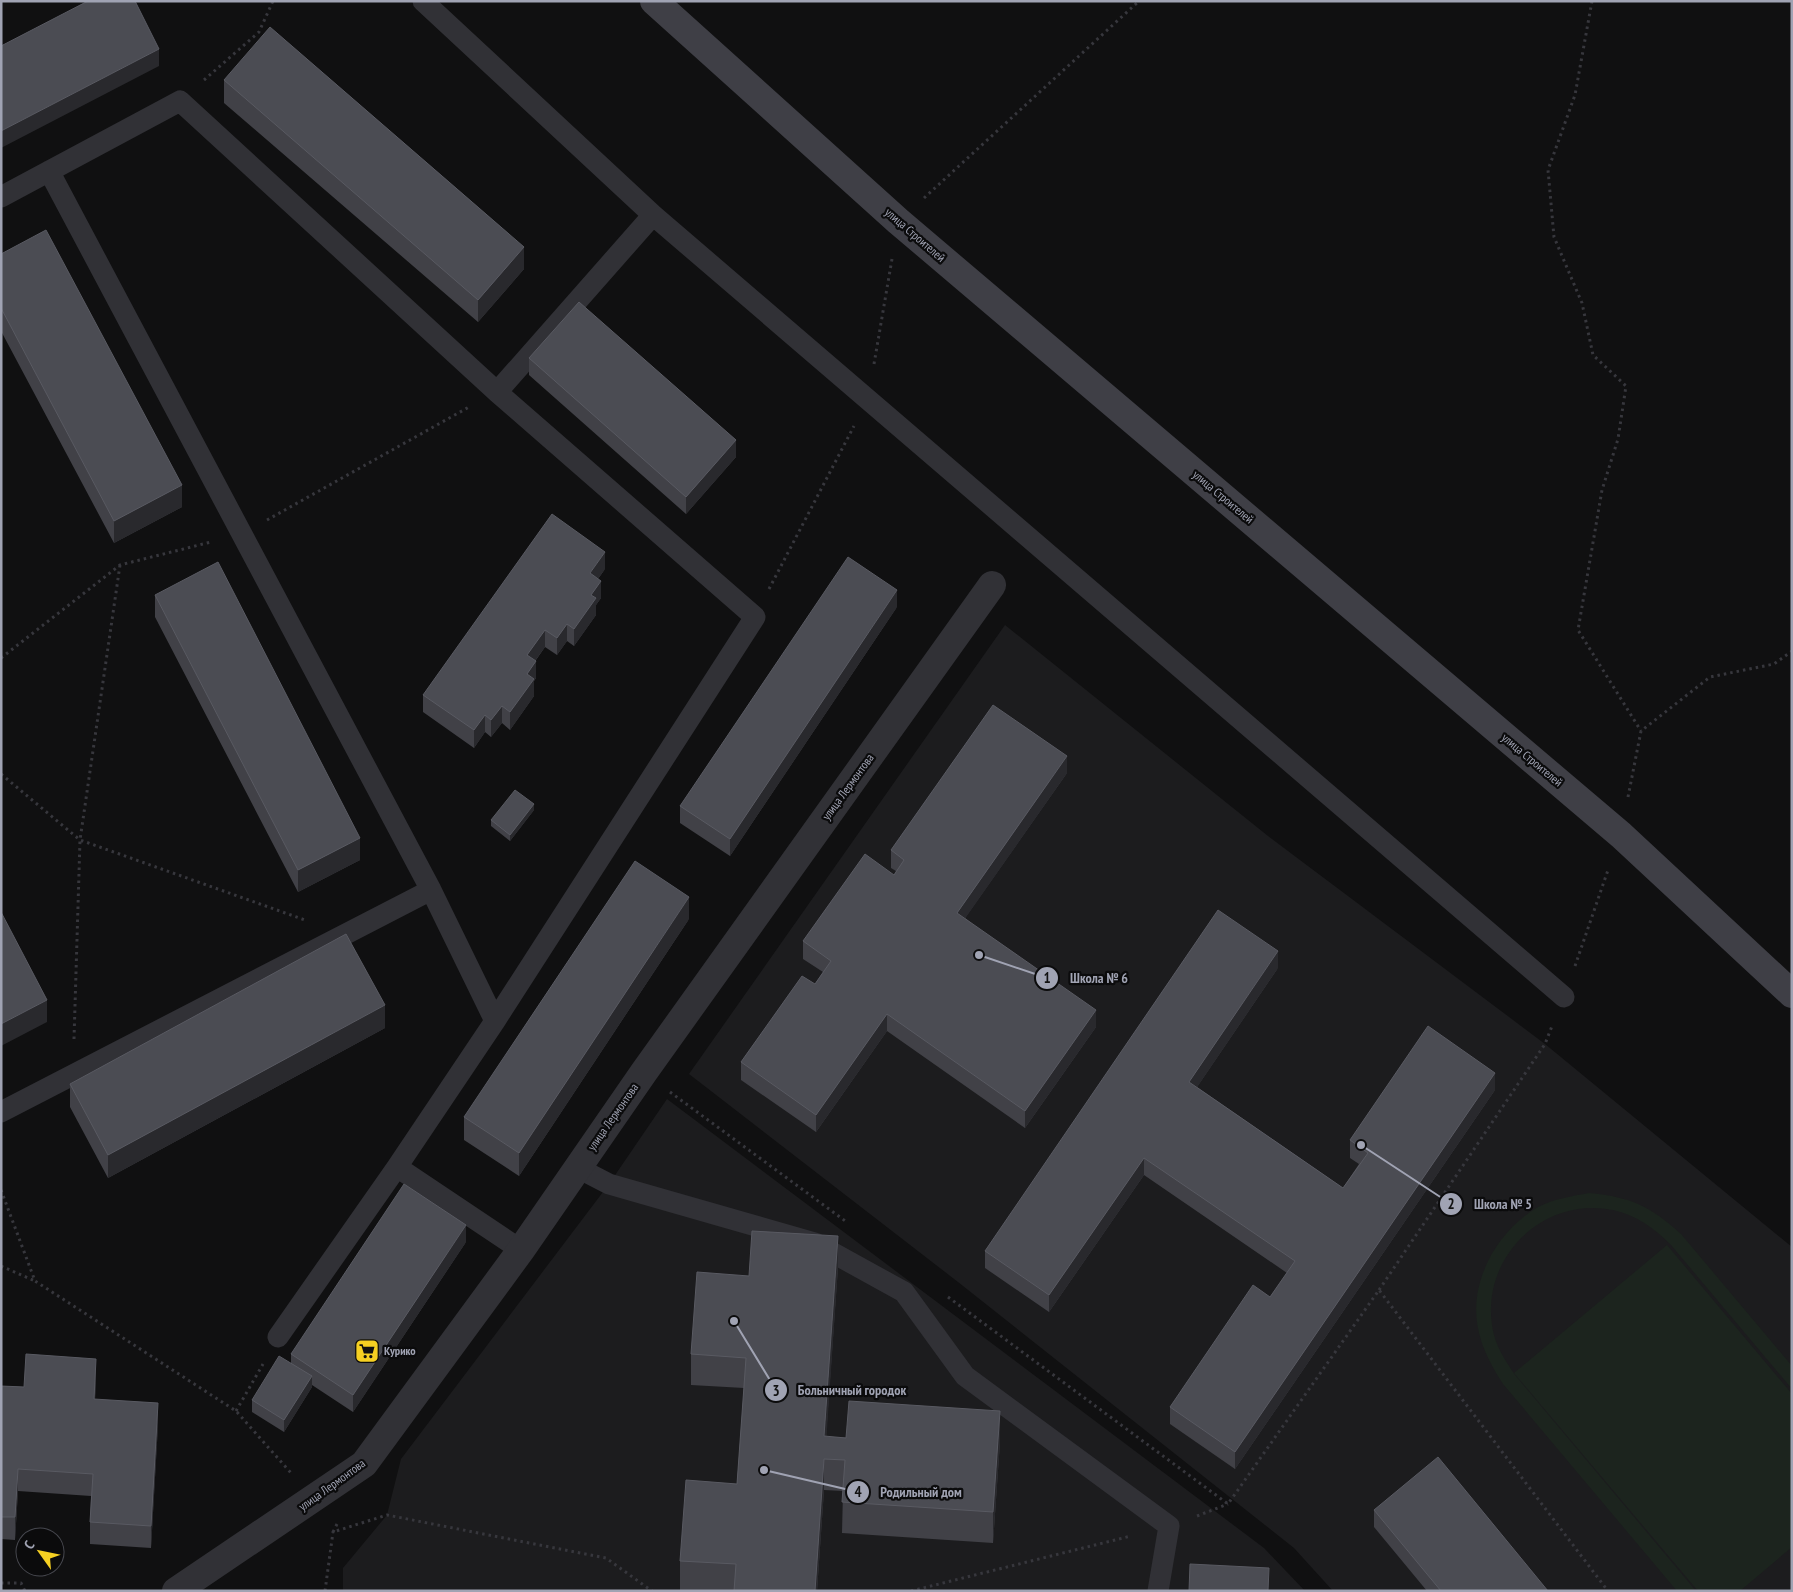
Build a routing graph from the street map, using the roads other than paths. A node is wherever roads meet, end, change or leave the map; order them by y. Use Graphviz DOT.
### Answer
graph roads {
  1 [pos="423,1"];
  2 [pos="654,1"];
  3 [pos="49,171"];
  4 [pos="1,197"];
  5 [pos="654,215"];
  6 [pos="497,392"];
  7 [pos="992,586"];
  8 [pos="431,890"];
  9 [pos="1792,994"];
  10 [pos="1564,997"];
  11 [pos="495,1021"];
  12 [pos="1,1112"];
  13 [pos="397,1168"];
  14 [pos="578,1168"];
  15 [pos="521,1250"];
  16 [pos="278,1338"];
  17 [pos="176,1591"];
  18 [pos="1158,1591"];
  1 -- 5 [label="lane"];
  2 -- 9 [label="main road, улица Строителей"];
  3 -- 4 [label="lane"];
  3 -- 6 [label="lane"];
  3 -- 8 [label="lane"];
  5 -- 6 [label="lane"];
  5 -- 10 [label="lane"];
  6 -- 11 [label="lane"];
  7 -- 14 [label="street, улица Лермонтова"];
  8 -- 11 [label="lane"];
  8 -- 12 [label="lane"];
  11 -- 13 [label="lane"];
  13 -- 15 [label="lane"];
  13 -- 16 [label="lane"];
  14 -- 15 [label="street, улица Лермонтова"];
  14 -- 18 [label="lane"];
  15 -- 17 [label="street, улица Лермонтова"];
}
